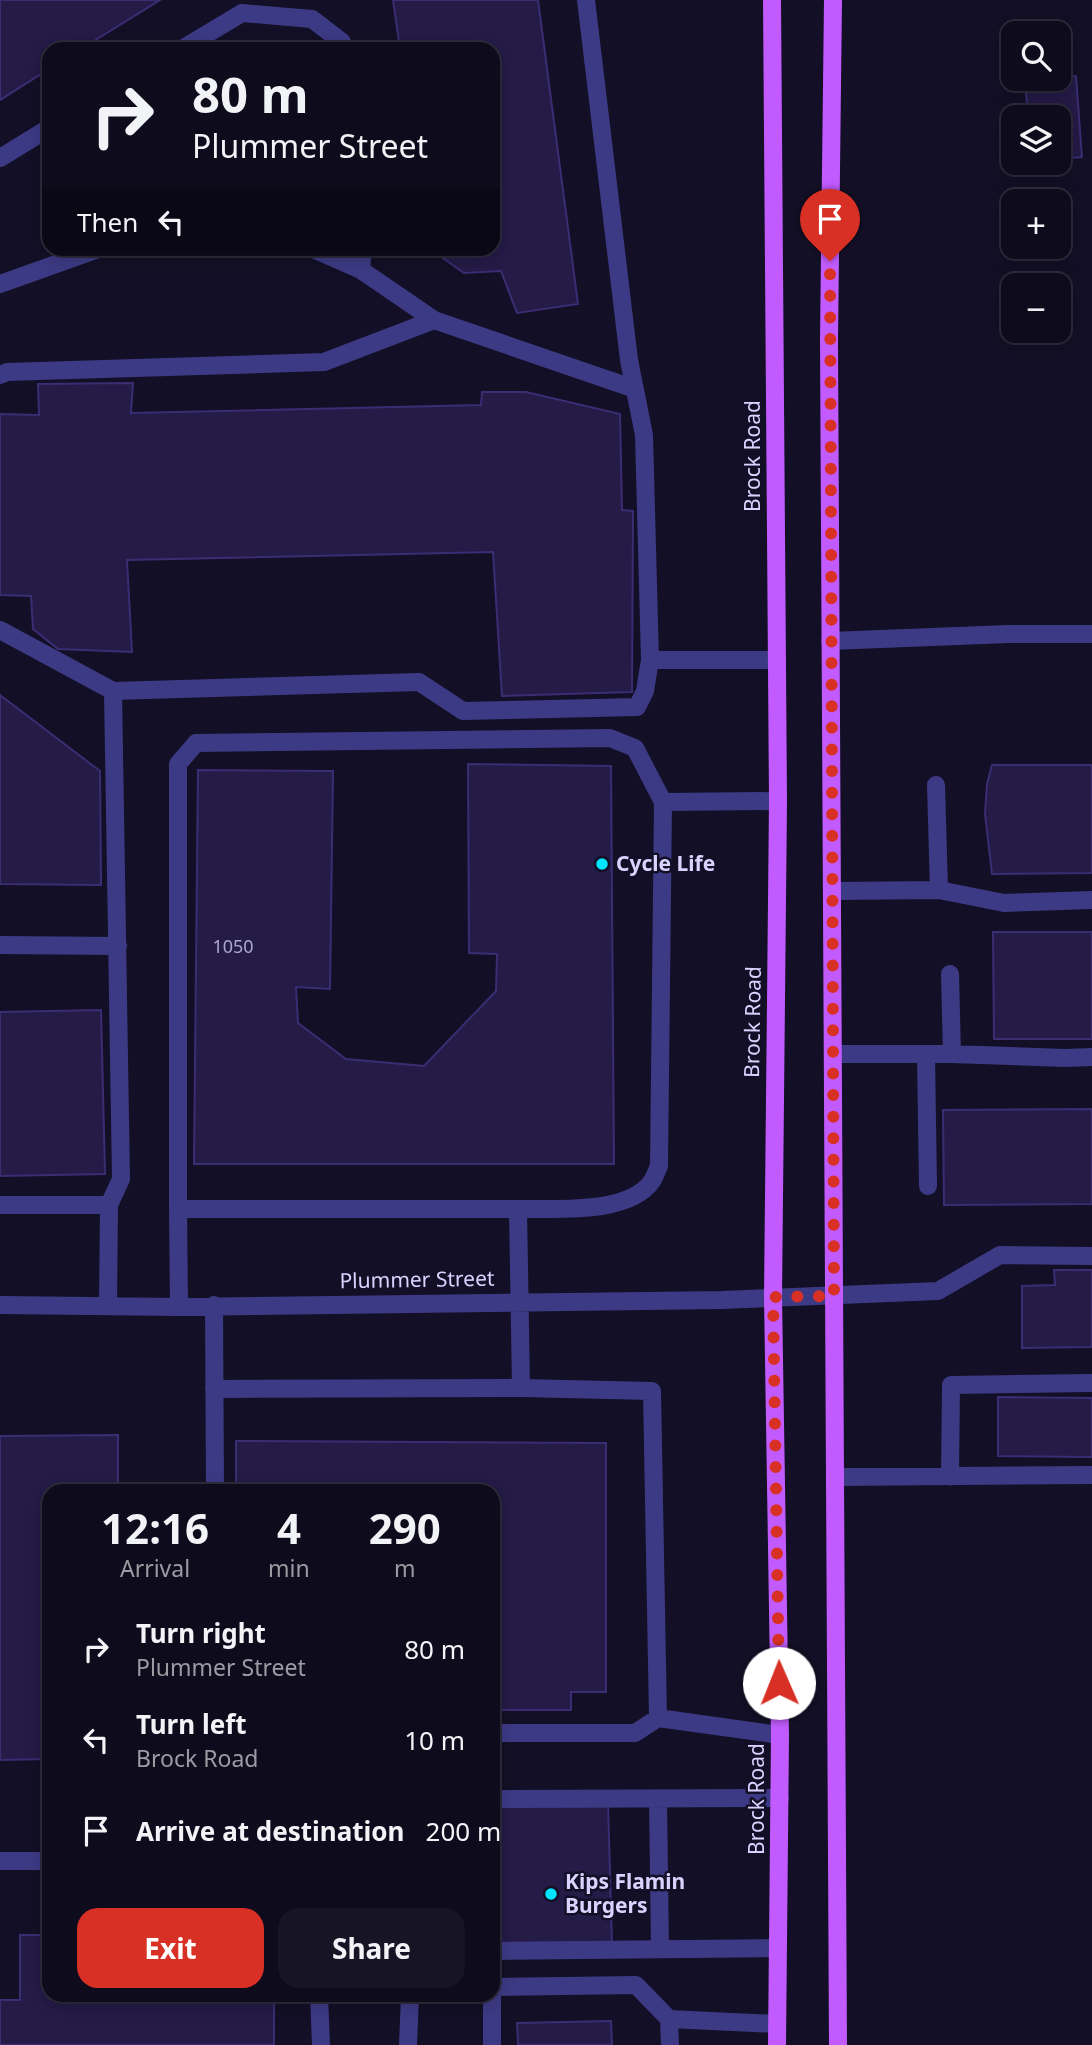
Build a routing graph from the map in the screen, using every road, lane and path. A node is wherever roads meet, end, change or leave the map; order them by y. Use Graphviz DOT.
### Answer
graph roads {
  1 [pos="586,0"];
  2 [pos="772,0"];
  3 [pos="833,0"];
  4 [pos="194,42"];
  5 [pos="342,42"];
  6 [pos="42,132"];
  7 [pos="0,158"];
  8 [pos="79,256"];
  9 [pos="330,256"];
  10 [pos="362,256"];
  11 [pos="361,270"];
  12 [pos="0,284"];
  13 [pos="434,320"];
  14 [pos="0,375"];
  15 [pos="635,389"];
  16 [pos="0,630"];
  17 [pos="1092,634"];
  18 [pos="831,641"];
  19 [pos="650,660"];
  20 [pos="777,660"];
  21 [pos="113,691"];
  22 [pos="936,785"];
  23 [pos="778,801"];
  24 [pos="663,802"];
  25 [pos="939,890"];
  26 [pos="832,891"];
  27 [pos="1092,900"];
  28 [pos="0,945"];
  29 [pos="118,946"];
  30 [pos="950,974"];
  31 [pos="832,1054"];
  32 [pos="952,1054"];
  33 [pos="926,1055"];
  34 [pos="1092,1057"];
  35 [pos="928,1186"];
  36 [pos="0,1205"];
  37 [pos="109,1205"];
  38 [pos="178,1209"];
  39 [pos="518,1209"];
  40 [pos="1092,1256"];
  41 [pos="834,1296"];
  42 [pos="773,1297"];
  43 [pos="519,1301"];
  44 [pos="0,1305"];
  45 [pos="108,1305"];
  46 [pos="214,1305"];
  47 [pos="179,1307"];
  48 [pos="1092,1383"];
  49 [pos="521,1388"];
  50 [pos="214,1389"];
  51 [pos="1092,1475"];
  52 [pos="835,1477"];
  53 [pos="950,1477"];
  54 [pos="215,1484"];
  55 [pos="658,1718"];
  56 [pos="500,1732"];
  57 [pos="780,1735"];
  58 [pos="658,1798"];
  59 [pos="780,1798"];
  60 [pos="500,1799"];
  61 [pos="0,1861"];
  62 [pos="42,1861"];
  63 [pos="778,1948"];
  64 [pos="660,1949"];
  65 [pos="500,1951"];
  66 [pos="500,1987"];
  67 [pos="319,2002"];
  68 [pos="410,2002"];
  69 [pos="492,2002"];
  70 [pos="668,2019"];
  71 [pos="777,2024"];
  72 [pos="320,2045"];
  73 [pos="408,2045"];
  74 [pos="492,2045"];
  75 [pos="670,2045"];
  76 [pos="777,2045"];
  77 [pos="838,2045"];
  1 -- 15 [label="street"];
  2 -- 20 [label="main road, Brock Road"];
  3 -- 18 [label="main road"];
  4 -- 5 [label="street"];
  6 -- 7 [label="street"];
  8 -- 12 [label="street"];
  9 -- 11 [label="street"];
  10 -- 11 [label="street"];
  11 -- 13 [label="street"];
  13 -- 14 [label="street"];
  13 -- 15 [label="street"];
  15 -- 19 [label="street"];
  16 -- 21 [label="street"];
  17 -- 18 [label="street"];
  18 -- 26 [label="main road"];
  19 -- 20 [label="street"];
  19 -- 21 [label="street"];
  20 -- 23 [label="main road, Brock Road"];
  21 -- 29 [label="street"];
  22 -- 25 [label="street"];
  23 -- 24 [label="street"];
  23 -- 42 [label="main road, Brock Road"];
  24 -- 38 [label="street"];
  24 -- 39 [label="street"];
  25 -- 26 [label="street"];
  25 -- 27 [label="street"];
  26 -- 31 [label="main road"];
  28 -- 29 [label="street"];
  29 -- 37 [label="street"];
  30 -- 32 [label="street"];
  31 -- 33 [label="street"];
  31 -- 41 [label="main road"];
  32 -- 33 [label="street"];
  32 -- 34 [label="street"];
  33 -- 35 [label="street"];
  36 -- 37 [label="street"];
  37 -- 45 [label="street"];
  38 -- 39 [label="street"];
  38 -- 47 [label="street"];
  39 -- 43 [label="street"];
  40 -- 41 [label="street, Plummer Street"];
  41 -- 42 [label="street, Plummer Street"];
  41 -- 52 [label="main road"];
  42 -- 43 [label="street, Plummer Street"];
  42 -- 57 [label="main road, Brock Road"];
  43 -- 46 [label="street, Plummer Street"];
  43 -- 49 [label="street"];
  44 -- 45 [label="street, Plummer Street"];
  45 -- 47 [label="street, Plummer Street"];
  46 -- 47 [label="street, Plummer Street"];
  46 -- 50 [label="street"];
  48 -- 53 [label="street"];
  49 -- 50 [label="street"];
  49 -- 55 [label="street"];
  50 -- 54 [label="street"];
  51 -- 53 [label="street"];
  52 -- 53 [label="street"];
  52 -- 77 [label="main road"];
  55 -- 56 [label="street"];
  55 -- 57 [label="street"];
  57 -- 59 [label="main road, Brock Road"];
  58 -- 59 [label="street"];
  58 -- 60 [label="street"];
  58 -- 64 [label="street"];
  59 -- 63 [label="main road, Brock Road"];
  61 -- 62 [label="street"];
  63 -- 64 [label="street"];
  63 -- 71 [label="main road, Brock Road"];
  64 -- 65 [label="street"];
  66 -- 70 [label="street"];
  67 -- 72 [label="street"];
  68 -- 73 [label="street"];
  69 -- 74 [label="street"];
  70 -- 71 [label="street"];
  70 -- 75 [label="street"];
  71 -- 76 [label="main road, Brock Road"];
}
